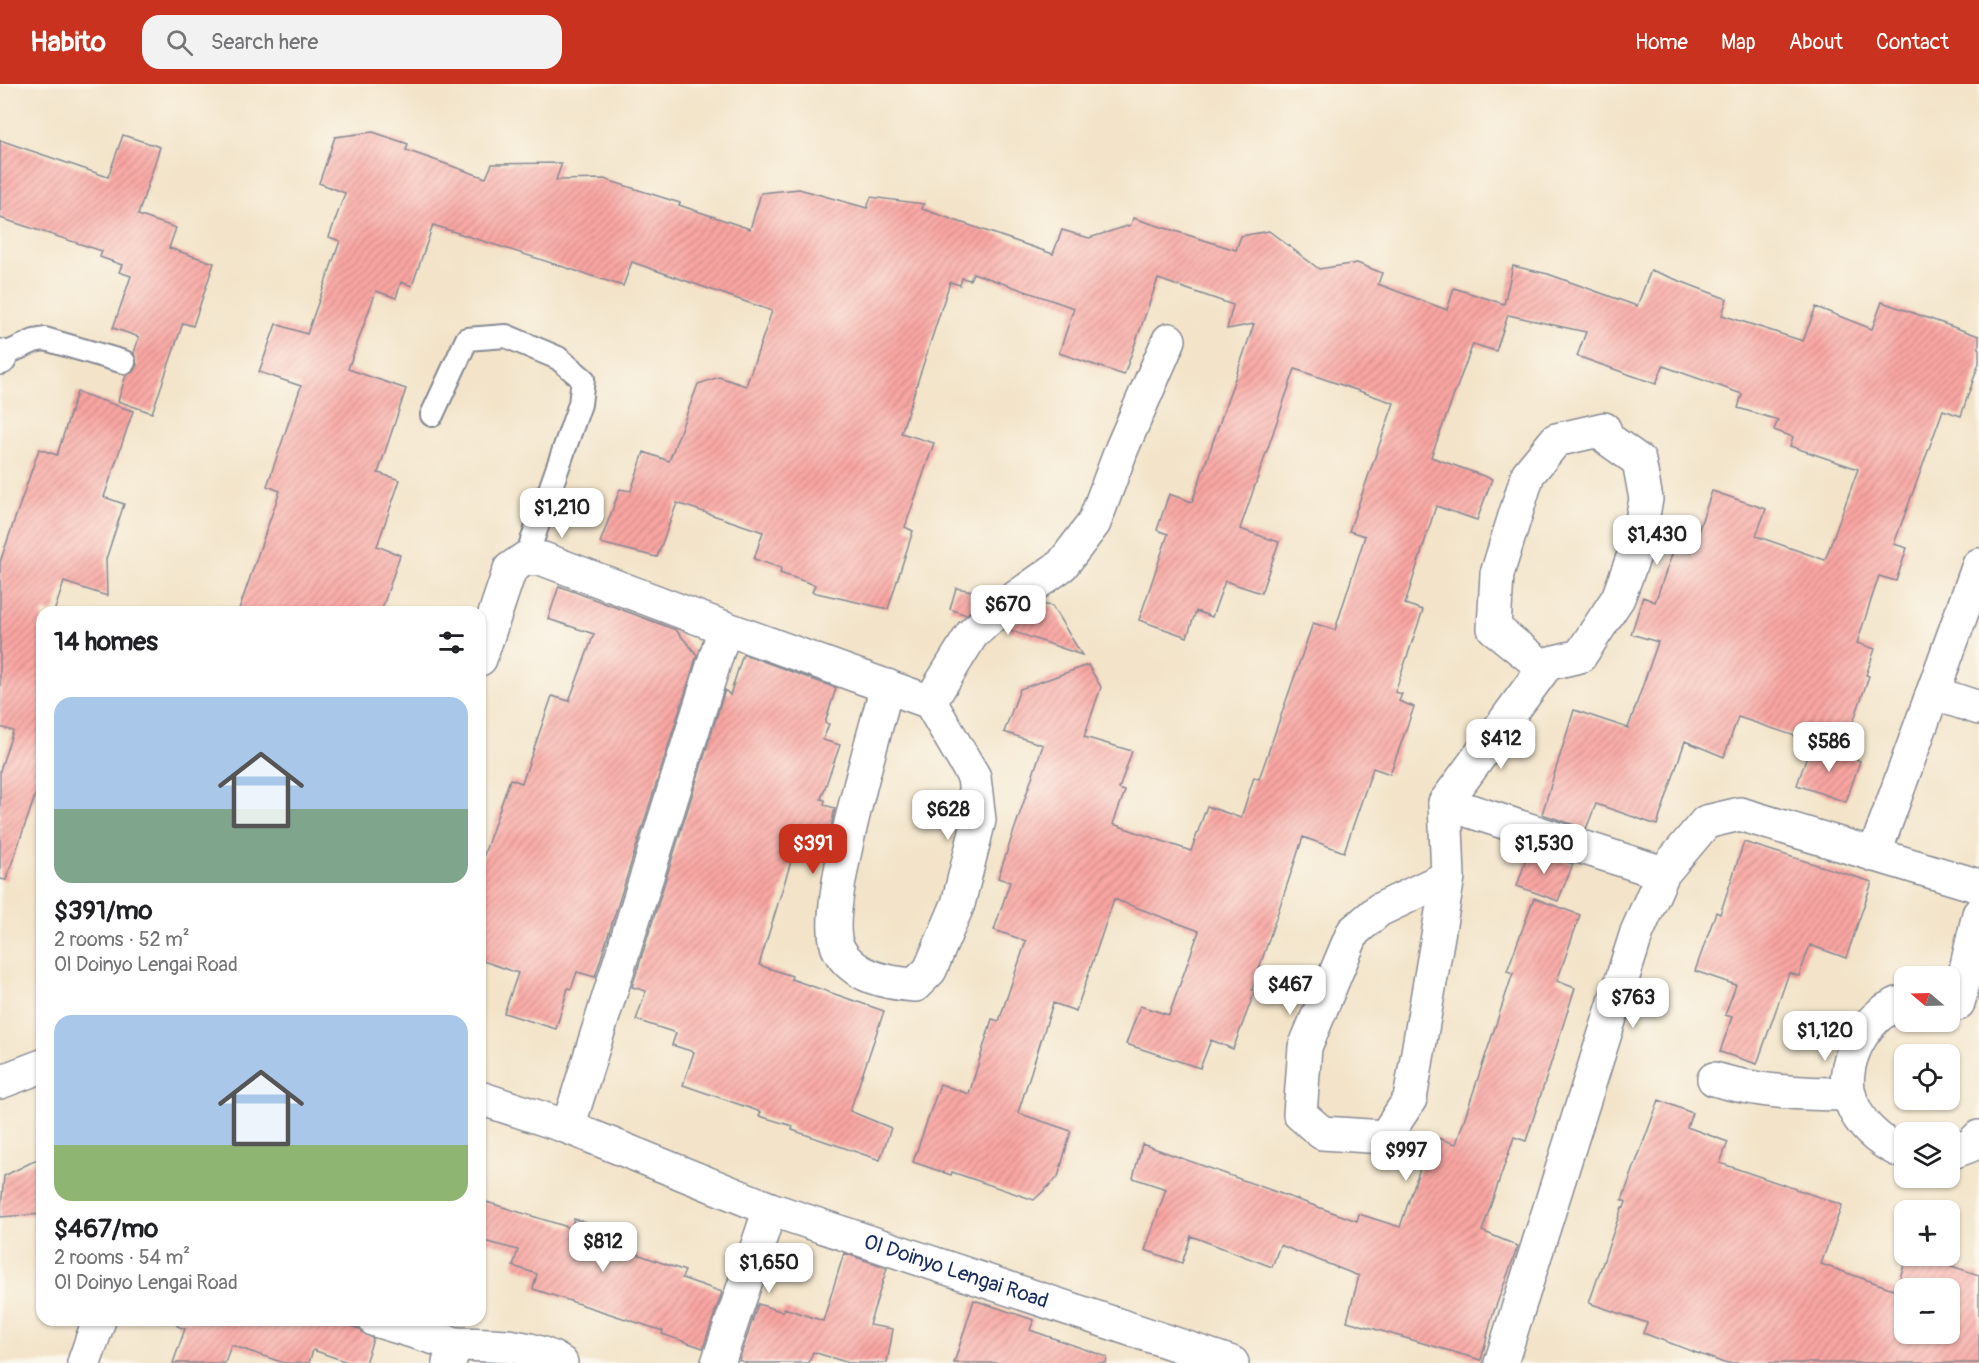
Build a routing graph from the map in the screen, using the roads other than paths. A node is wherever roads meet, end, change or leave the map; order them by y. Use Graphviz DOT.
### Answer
graph roads {
  1 [pos="1169,340"];
  2 [pos="0,357"];
  3 [pos="124,362"];
  4 [pos="432,415"];
  5 [pos="526,558"];
  6 [pos="1979,565"];
  7 [pos="725,628"];
  8 [pos="486,641"];
  9 [pos="1544,668"];
  10 [pos="887,686"];
  11 [pos="1933,693"];
  12 [pos="930,702"];
  13 [pos="1979,708"];
  14 [pos="1445,803"];
  15 [pos="1874,855"];
  16 [pos="1663,873"];
  17 [pos="1448,877"];
  18 [pos="1979,886"];
  19 [pos="1979,914"];
  20 [pos="1894,1008"];
  21 [pos="1962,1008"];
  22 [pos="36,1068"];
  23 [pos="1714,1079"];
  24 [pos="0,1082"];
  25 [pos="1849,1094"];
  26 [pos="486,1100"];
  27 [pos="568,1127"];
  28 [pos="1979,1137"];
  29 [pos="1894,1148"];
  30 [pos="1960,1150"];
  31 [pos="770,1209"];
  32 [pos="97,1326"];
  33 [pos="389,1326"];
  34 [pos="452,1354"];
  35 [pos="84,1363"];
  36 [pos="561,1363"];
  37 [pos="718,1363"];
  38 [pos="1232,1363"];
  39 [pos="1501,1363"];
  1 -- 12 [label="street"];
  2 -- 3 [label="lane"];
  4 -- 5 [label="lane"];
  5 -- 7 [label="street"];
  5 -- 8 [label="street"];
  6 -- 11 [label="street"];
  7 -- 10 [label="street"];
  7 -- 27 [label="street"];
  9 -- 9 [label="street"];
  9 -- 14 [label="street"];
  10 -- 12 [label="street"];
  10 -- 12 [label="street"];
  11 -- 13 [label="street"];
  11 -- 15 [label="street"];
  14 -- 16 [label="street"];
  14 -- 17 [label="street"];
  15 -- 16 [label="street"];
  15 -- 18 [label="street"];
  16 -- 39 [label="street"];
  17 -- 17 [label="street"];
  19 -- 21 [label="street"];
  20 -- 25 [label="street"];
  22 -- 24 [label="street"];
  23 -- 25 [label="street"];
  25 -- 29 [label="street"];
  26 -- 27 [label="street, Ol Doinyo Lengai Road"];
  27 -- 31 [label="street, Ol Doinyo Lengai Road"];
  28 -- 30 [label="street"];
  31 -- 37 [label="street"];
  31 -- 38 [label="street, Ol Doinyo Lengai Road"];
  32 -- 35 [label="street"];
  33 -- 34 [label="street"];
  34 -- 36 [label="street"];
}
